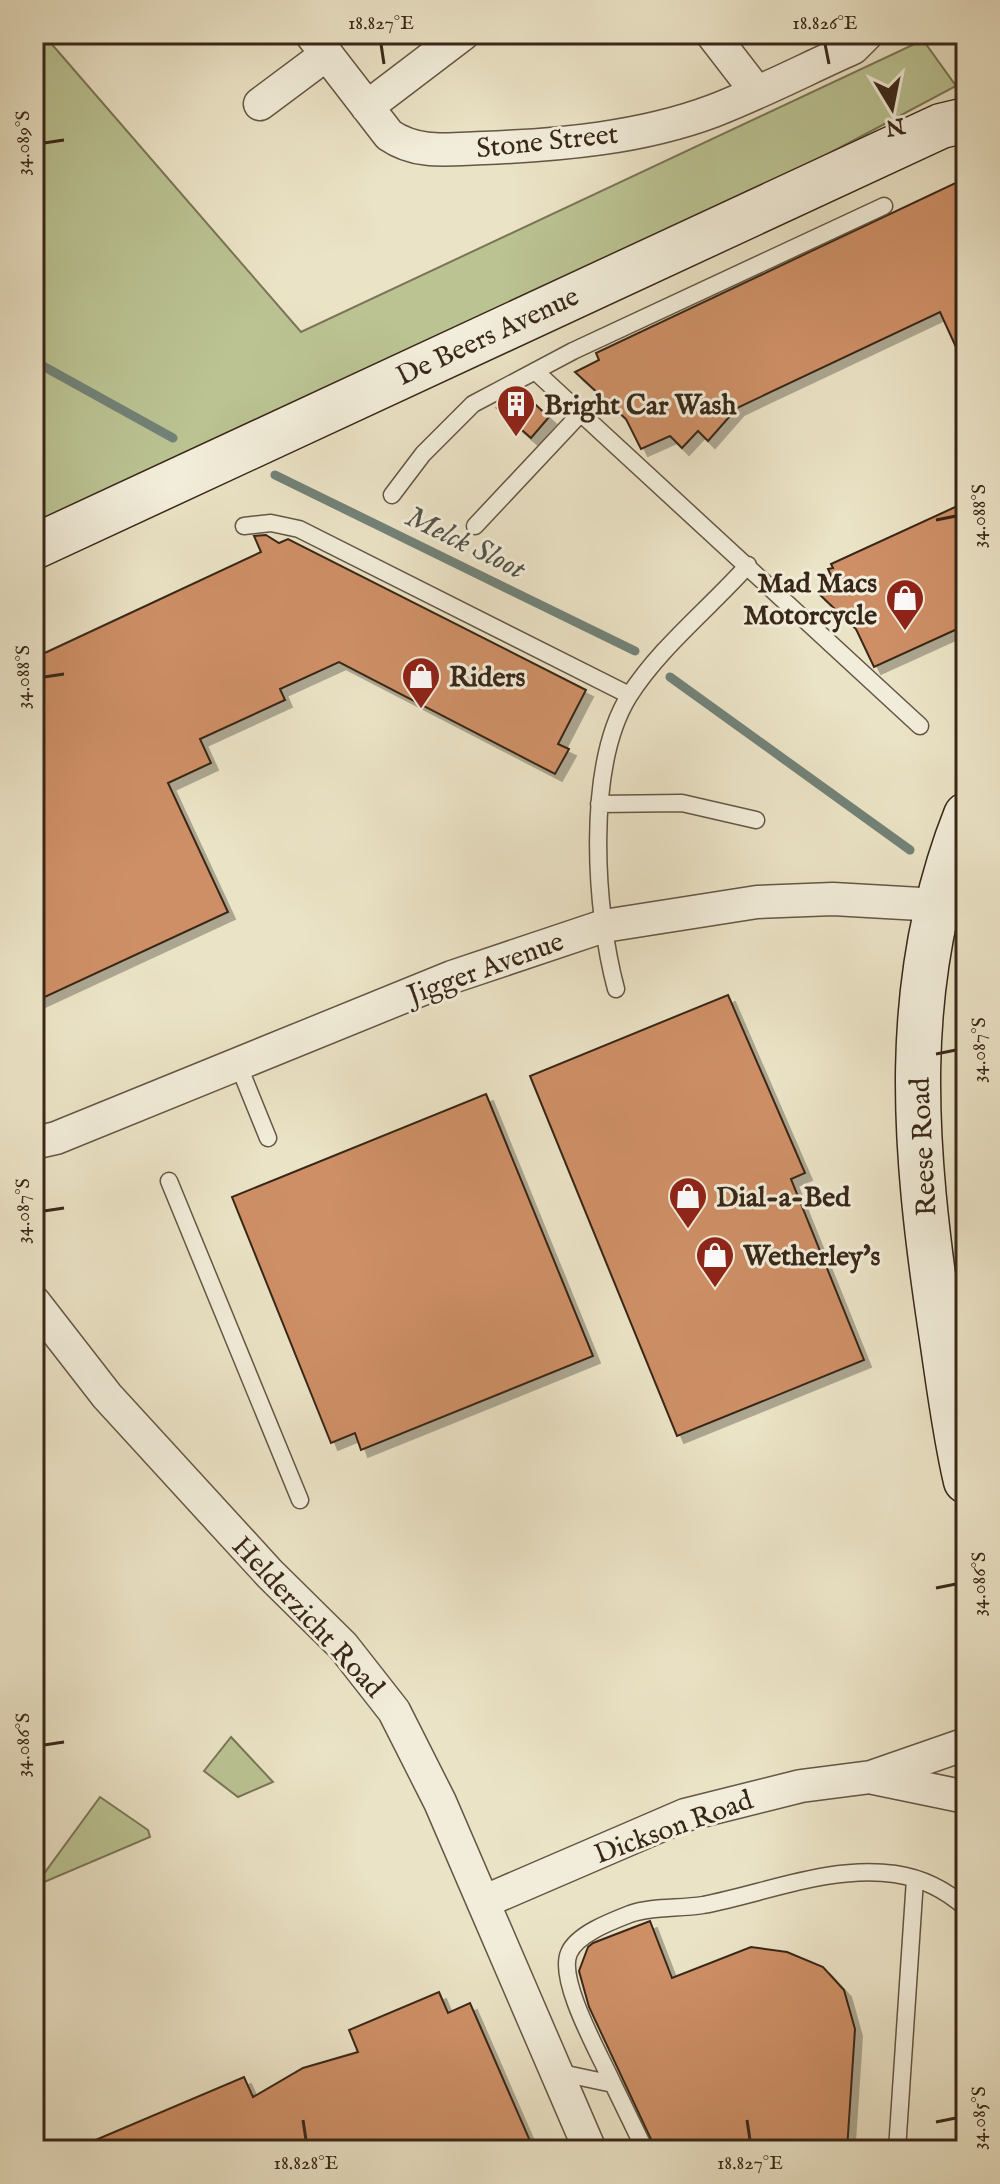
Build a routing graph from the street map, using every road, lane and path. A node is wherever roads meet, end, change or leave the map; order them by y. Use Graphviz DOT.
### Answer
graph roads {
  1 [pos="463,34"];
  2 [pos="712,34"];
  3 [pos="867,34"];
  4 [pos="319,44"];
  5 [pos="756,91"];
  6 [pos="260,104"];
  7 [pos="367,107"];
  8 [pos="958,115"];
  9 [pos="884,206"];
  10 [pos="535,371"];
  11 [pos="581,413"];
  12 [pos="392,495"];
  13 [pos="244,526"];
  14 [pos="475,526"];
  15 [pos="34,547"];
  16 [pos="748,565"];
  17 [pos="629,695"];
  18 [pos="920,726"];
  19 [pos="599,804"];
  20 [pos="966,815"];
  21 [pos="756,820"];
  22 [pos="938,905"];
  23 [pos="604,926"];
  24 [pos="616,989"];
  25 [pos="238,1064"];
  26 [pos="268,1138"];
  27 [pos="41,1146"];
  28 [pos="169,1181"];
  29 [pos="34,1302"];
  30 [pos="966,1481"];
  31 [pos="300,1500"];
  32 [pos="966,1744"];
  33 [pos="871,1777"];
  34 [pos="966,1797"];
  35 [pos="915,1879"];
  36 [pos="483,1902"];
  37 [pos="966,1908"];
  38 [pos="555,2071"];
  39 [pos="613,2084"];
  40 [pos="590,2150"];
  41 [pos="645,2150"];
  42 [pos="898,2150"];
  1 -- 7 [label="street"];
  2 -- 5 [label="street"];
  3 -- 5 [label="street, Stone Street"];
  4 -- 6 [label="street"];
  4 -- 7 [label="street, Stone Street"];
  5 -- 7 [label="street, Stone Street"];
  8 -- 15 [label="street, De Beers Avenue"];
  9 -- 10 [label="lane"];
  10 -- 11 [label="lane"];
  10 -- 12 [label="lane"];
  11 -- 14 [label="lane"];
  11 -- 16 [label="lane"];
  13 -- 17 [label="lane"];
  16 -- 17 [label="lane"];
  16 -- 18 [label="lane"];
  17 -- 19 [label="lane"];
  19 -- 21 [label="lane"];
  19 -- 23 [label="lane"];
  20 -- 22 [label="street, Reese Road"];
  22 -- 23 [label="street, Jigger Avenue"];
  22 -- 30 [label="street, Reese Road"];
  23 -- 24 [label="lane"];
  23 -- 25 [label="street, Jigger Avenue"];
  25 -- 26 [label="lane"];
  25 -- 27 [label="street, Jigger Avenue"];
  28 -- 31 [label="lane"];
  29 -- 36 [label="street, Helderzicht Road"];
  32 -- 33 [label="street, Dickson Road"];
  33 -- 34 [label="street, Dickson Road"];
  33 -- 36 [label="street, Dickson Road"];
  35 -- 37 [label="lane"];
  35 -- 39 [label="lane"];
  35 -- 42 [label="lane"];
  36 -- 38 [label="street, Helderzicht Road"];
  38 -- 39 [label="lane"];
  38 -- 40 [label="street, Helderzicht Road"];
  39 -- 41 [label="lane"];
}
